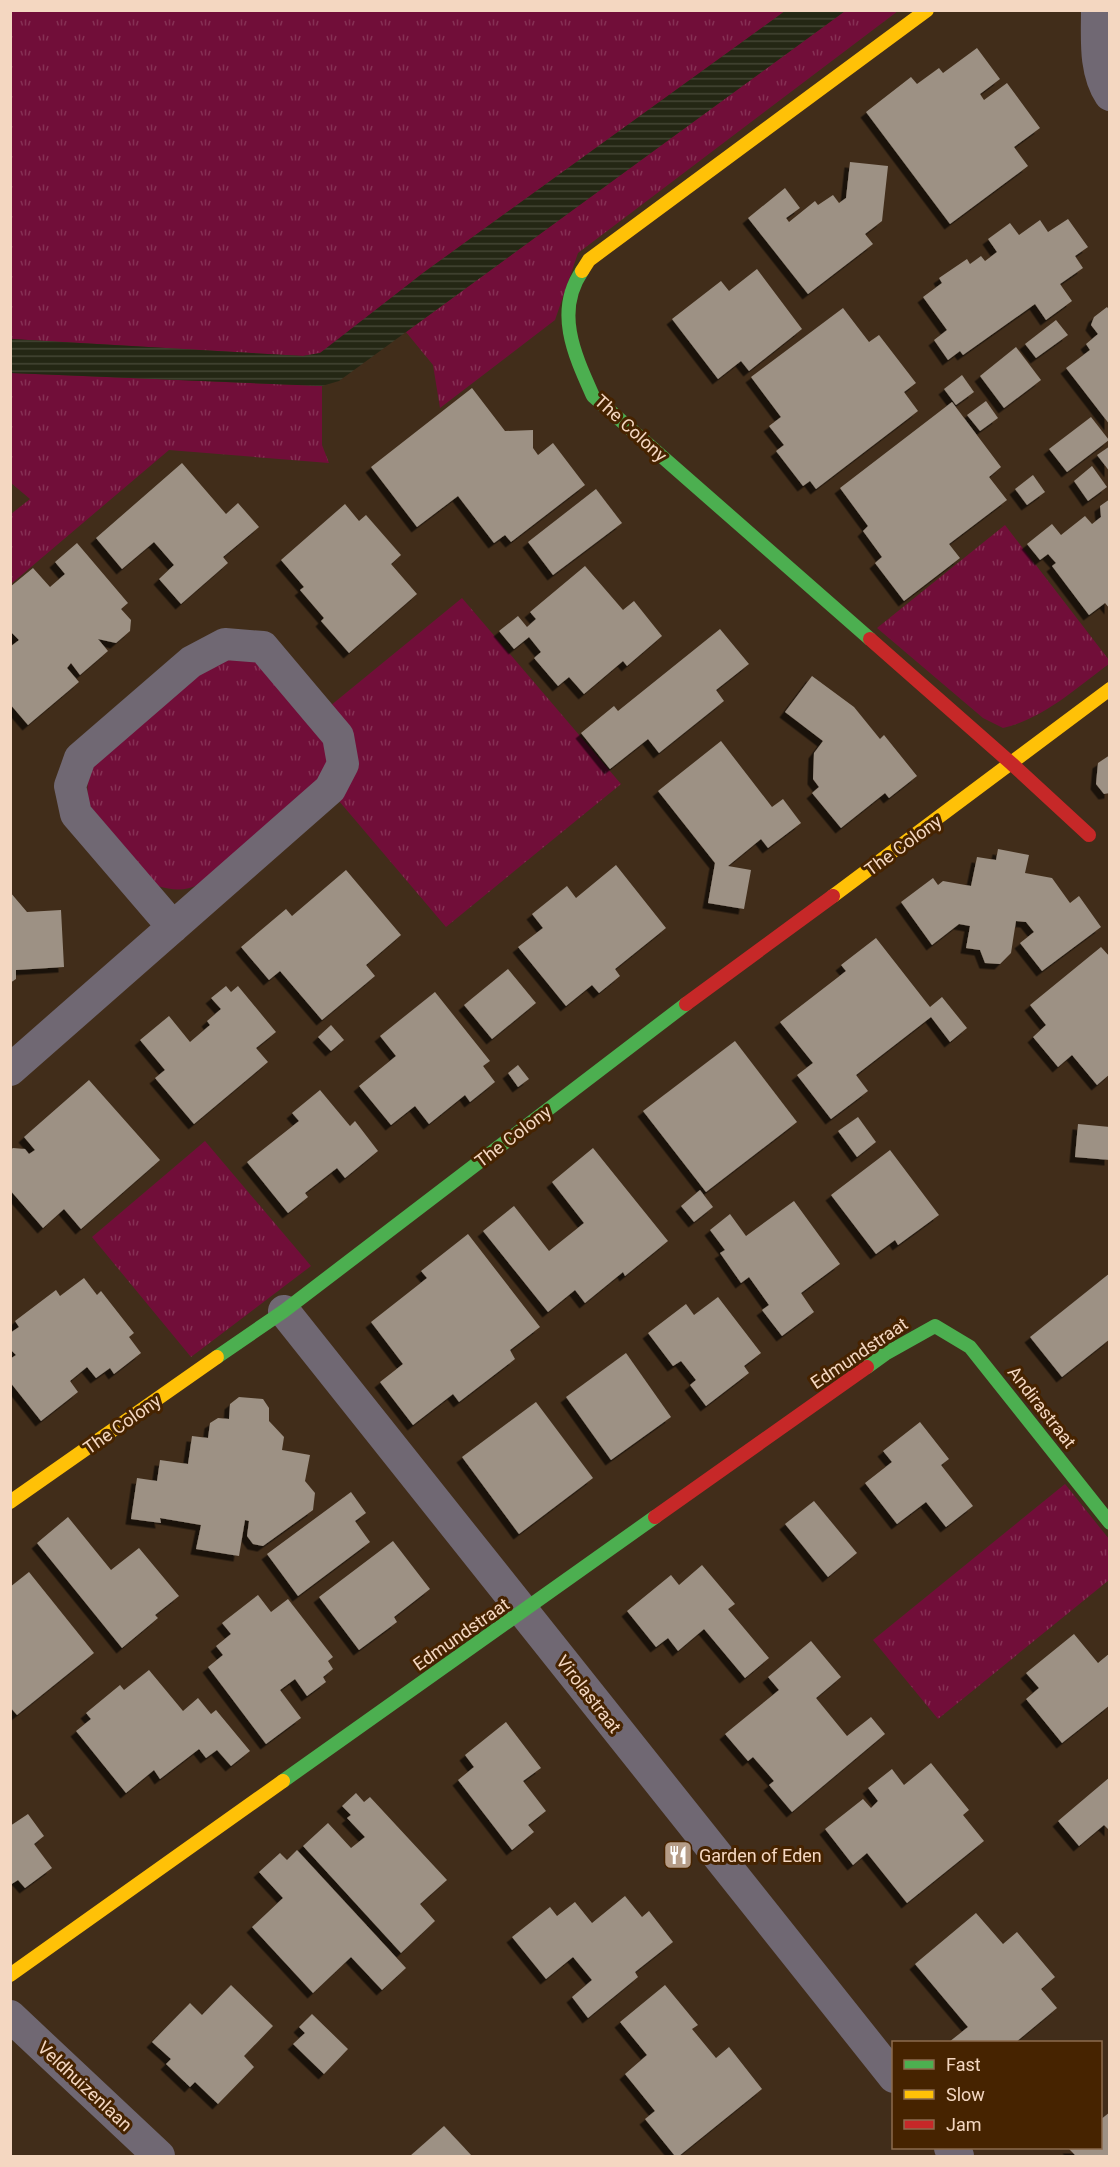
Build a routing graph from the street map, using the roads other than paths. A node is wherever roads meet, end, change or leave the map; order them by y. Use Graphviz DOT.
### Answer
graph roads {
  1 [pos="927,10"];
  2 [pos="1097,10"];
  3 [pos="1110,95"];
  4 [pos="1110,689"];
  5 [pos="1012,764"];
  6 [pos="1089,835"];
  7 [pos="173,927"];
  8 [pos="10,1070"];
  9 [pos="284,1311"];
  10 [pos="935,1326"];
  11 [pos="10,1502"];
  12 [pos="1110,1523"];
  13 [pos="524,1612"];
  14 [pos="10,1975"];
  15 [pos="10,2016"];
  16 [pos="892,2074"];
  17 [pos="159,2157"];
  1 -- 5 [label="street, The Colony"];
  2 -- 3 [label="street"];
  4 -- 5 [label="street, The Colony"];
  5 -- 6 [label="street, The Colony"];
  5 -- 9 [label="street, The Colony"];
  7 -- 7 [label="street"];
  7 -- 8 [label="street"];
  9 -- 11 [label="street, The Colony"];
  9 -- 13 [label="street, Virolastraat"];
  10 -- 12 [label="street, Andirastraat"];
  10 -- 13 [label="street, Edmundstraat"];
  13 -- 14 [label="street, Edmundstraat"];
  13 -- 16 [label="street, Virolastraat"];
  15 -- 17 [label="street, Veldhuizenlaan"];
}
